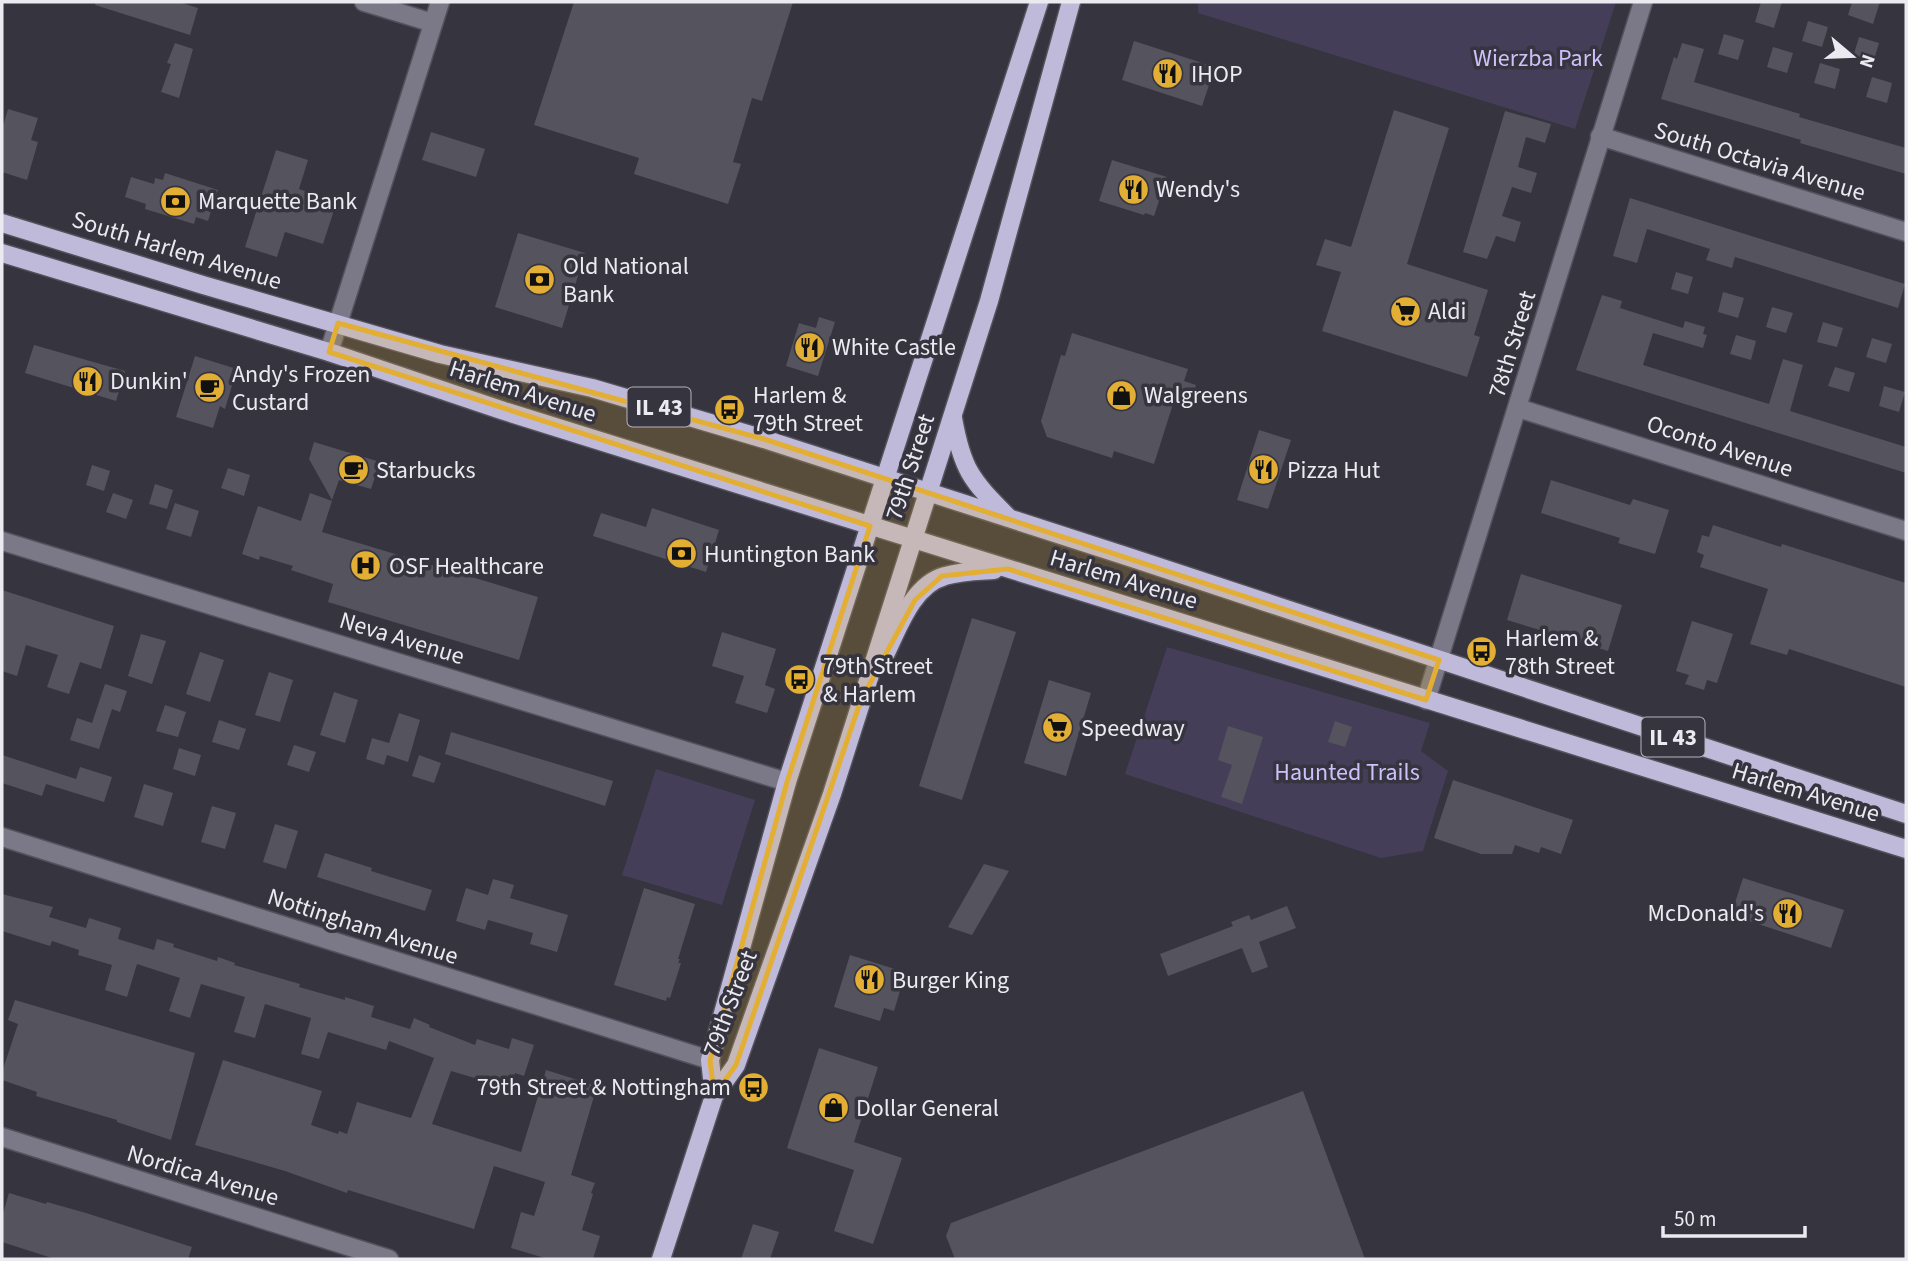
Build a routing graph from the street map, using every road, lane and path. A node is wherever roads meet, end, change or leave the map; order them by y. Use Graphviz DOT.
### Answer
graph roads {
  1 [pos="364,2"];
  2 [pos="440,2"];
  3 [pos="1039,2"];
  4 [pos="1071,2"];
  5 [pos="1643,2"];
  6 [pos="433,23"];
  7 [pos="1600,136"];
  8 [pos="2,223"];
  9 [pos="1906,232"];
  10 [pos="2,253"];
  11 [pos="338,323"];
  12 [pos="329,352"];
  13 [pos="1518,408"];
  14 [pos="953,416"];
  15 [pos="886,479"];
  16 [pos="928,492"];
  17 [pos="1009,519"];
  18 [pos="870,526"];
  19 [pos="1906,531"];
  20 [pos="912,540"];
  21 [pos="2,541"];
  22 [pos="1008,569"];
  23 [pos="1439,660"];
  24 [pos="861,700"];
  25 [pos="1426,700"];
  26 [pos="788,782"];
  27 [pos="1906,814"];
  28 [pos="2,837"];
  29 [pos="1906,849"];
  30 [pos="710,1060"];
  31 [pos="714,1096"];
  32 [pos="2,1137"];
  33 [pos="390,1259"];
  34 [pos="661,1259"];
  1 -- 6 [label="street"];
  2 -- 6 [label="street"];
  3 -- 15 [label="main road, 79th Street"];
  4 -- 14 [label="main road, 79th Street"];
  5 -- 7 [label="street, 78th Street"];
  6 -- 11 [label="street"];
  7 -- 9 [label="street, South Octavia Avenue"];
  7 -- 13 [label="street, 78th Street"];
  8 -- 11 [label="main road, South Harlem Avenue / IL 43"];
  10 -- 12 [label="main road, IL 43"];
  11 -- 12 [label="street"];
  11 -- 15 [label="main road, Harlem Avenue / IL 43"];
  12 -- 18 [label="main road, Harlem Avenue / IL 43"];
  13 -- 19 [label="street, Oconto Avenue"];
  13 -- 23 [label="street, 78th Street"];
  14 -- 16 [label="main road, 79th Street"];
  14 -- 17 [label="main road"];
  15 -- 16 [label="main road, Harlem Avenue / IL 43"];
  15 -- 18 [label="main road, 79th Street"];
  16 -- 17 [label="main road, Harlem Avenue / IL 43"];
  16 -- 20 [label="main road, 79th Street"];
  17 -- 23 [label="main road, Harlem Avenue / IL 43"];
  18 -- 20 [label="main road, Harlem Avenue / IL 43"];
  18 -- 26 [label="main road, 79th Street"];
  20 -- 22 [label="main road, Harlem Avenue / IL 43"];
  20 -- 24 [label="main road, 79th Street"];
  21 -- 26 [label="street, Neva Avenue"];
  22 -- 24 [label="main road"];
  22 -- 25 [label="main road, Harlem Avenue / IL 43"];
  23 -- 25 [label="street, 78th Street"];
  23 -- 27 [label="main road, Harlem Avenue / IL 43"];
  24 -- 31 [label="main road, 79th Street"];
  25 -- 29 [label="main road, Harlem Avenue / IL 43"];
  26 -- 30 [label="main road, 79th Street"];
  28 -- 30 [label="street, Nottingham Avenue"];
  30 -- 31 [label="main road, 79th Street"];
  31 -- 34 [label="main road, 79th Street"];
  32 -- 33 [label="street, Nordica Avenue"];
}
